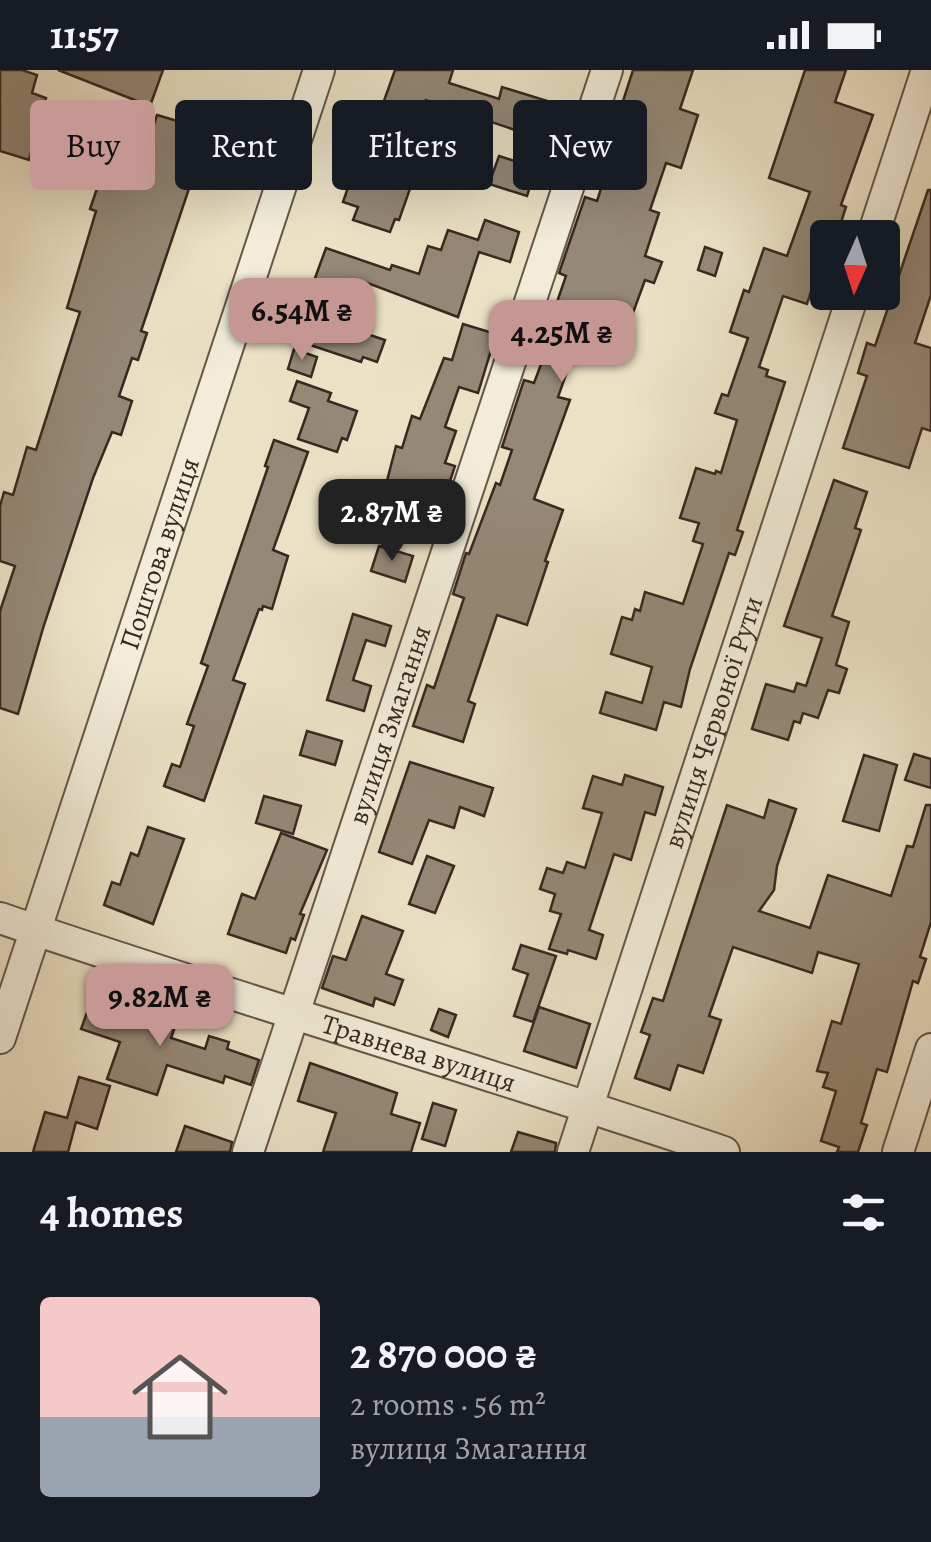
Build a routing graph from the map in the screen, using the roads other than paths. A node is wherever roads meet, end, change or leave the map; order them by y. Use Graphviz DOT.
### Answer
graph roads {
  1 [pos="319,70"];
  2 [pos="607,70"];
  3 [pos="928,70"];
  4 [pos="878,220"];
  5 [pos="848,310"];
  6 [pos="0,918"];
  7 [pos="35,930"];
  8 [pos="292,1015"];
  9 [pos="0,1038"];
  10 [pos="931,1048"];
  11 [pos="588,1106"];
  12 [pos="248,1152"];
  13 [pos="573,1152"];
  14 [pos="724,1152"];
  15 [pos="898,1152"];
  1 -- 7 [label="street, Поштова вулиця"];
  2 -- 8 [label="street, вулиця Змагання"];
  3 -- 4 [label="street"];
  5 -- 11 [label="street, вулиця Червоної Рути"];
  6 -- 7 [label="street, Травнева вулиця"];
  7 -- 8 [label="street, Травнева вулиця"];
  7 -- 9 [label="street, Поштова вулиця"];
  8 -- 11 [label="street, Травнева вулиця"];
  8 -- 12 [label="street, вулиця Змагання"];
  10 -- 15 [label="street"];
  11 -- 13 [label="street, вулиця Червоної Рути"];
  11 -- 14 [label="street, Травнева вулиця"];
}
